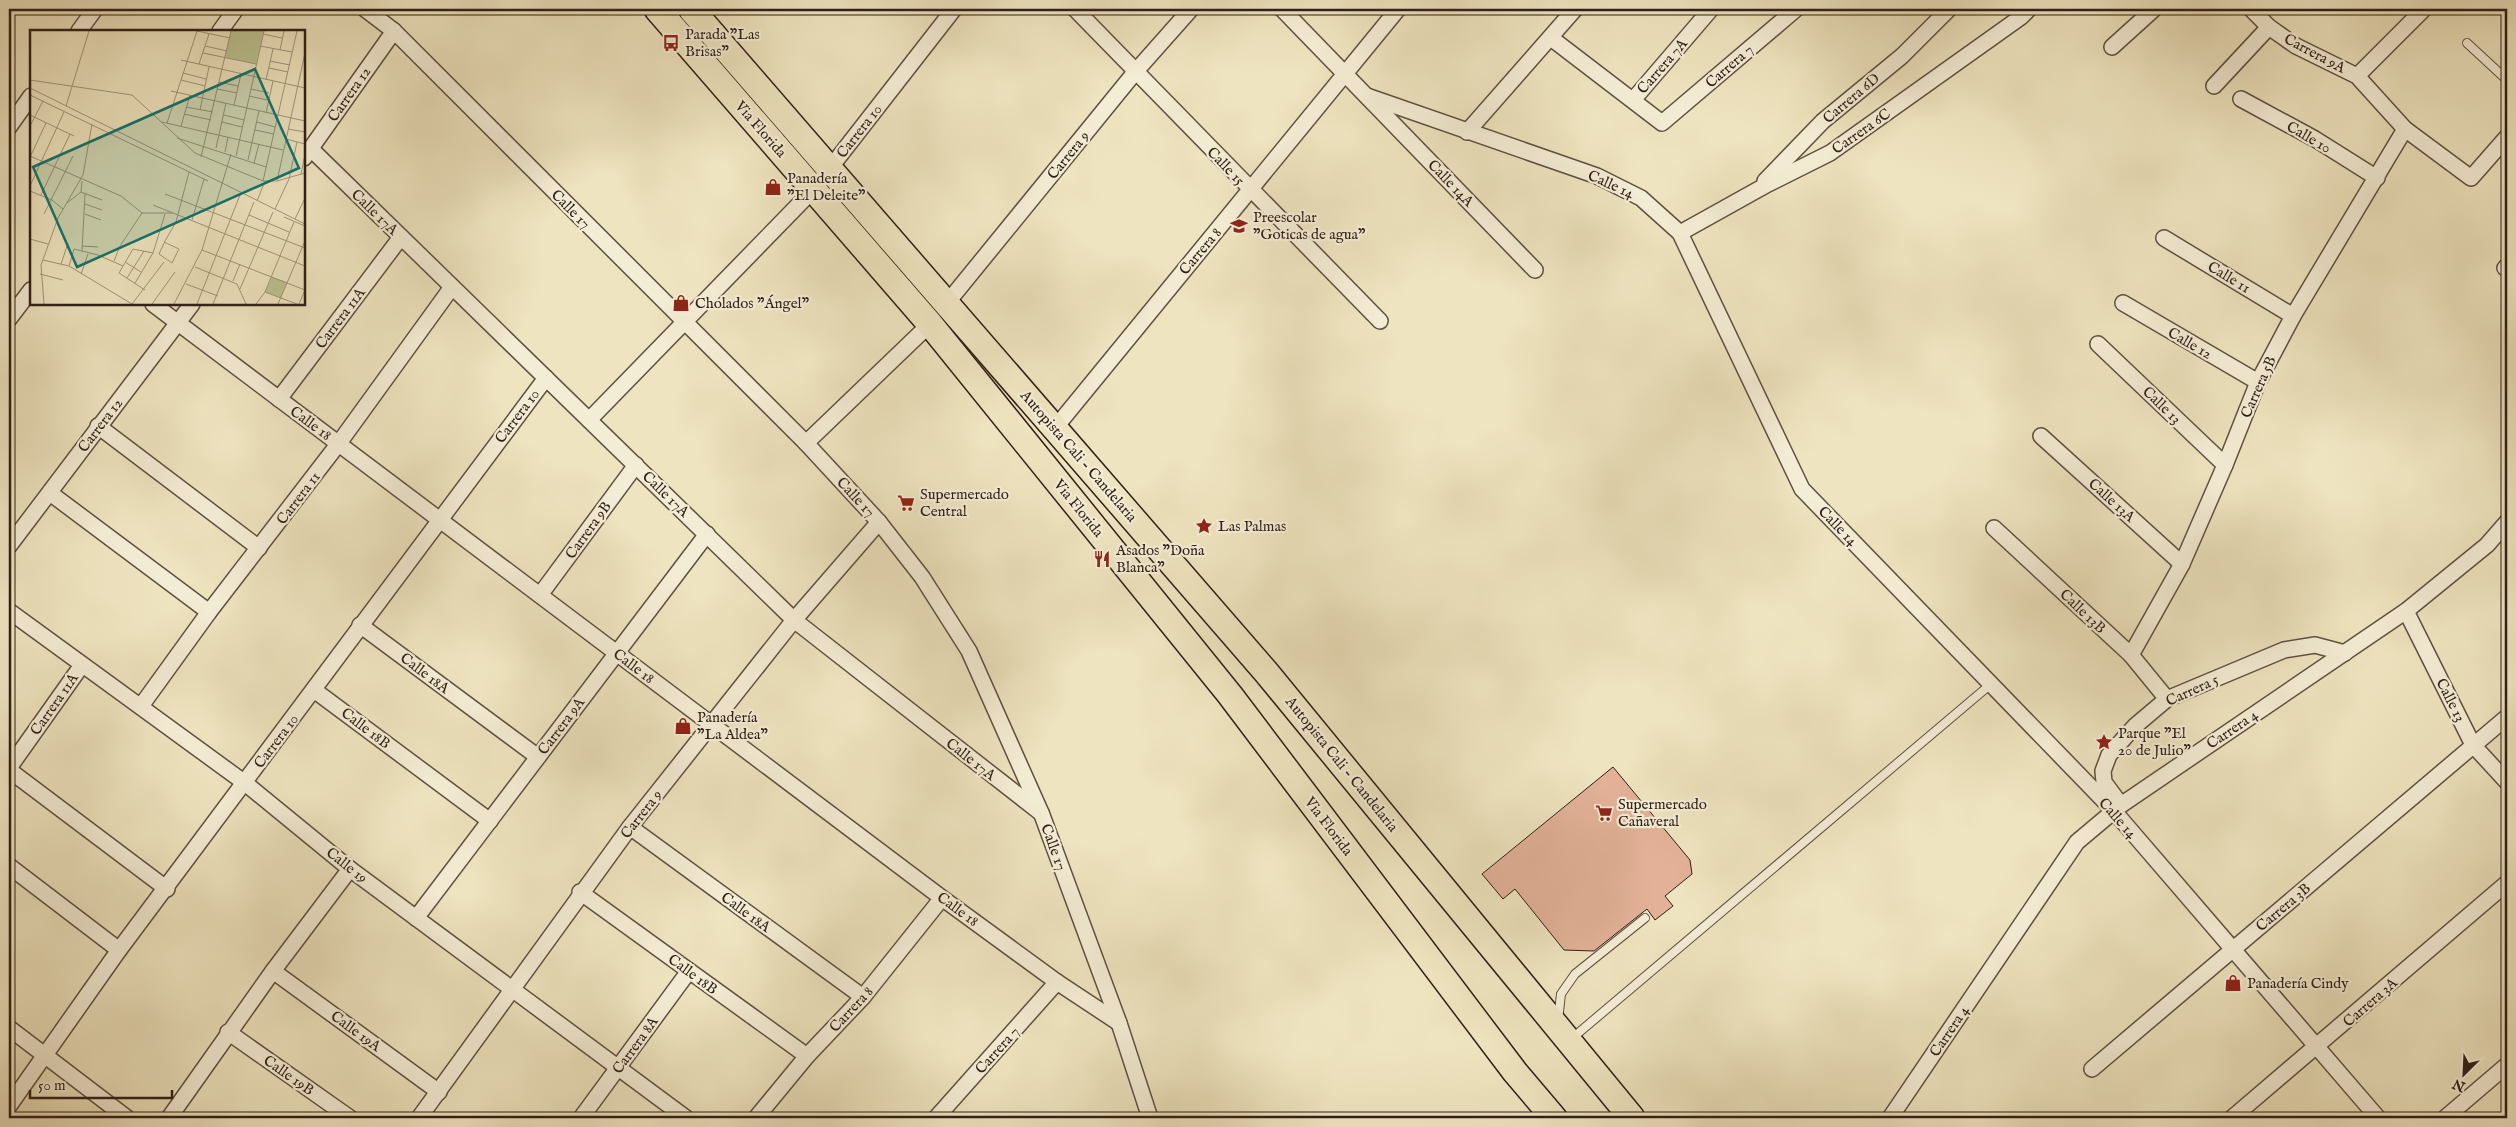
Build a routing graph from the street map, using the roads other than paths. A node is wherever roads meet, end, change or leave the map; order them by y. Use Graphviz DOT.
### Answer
graph roads {
  1 [pos="95,9"];
  2 [pos="236,9"];
  3 [pos="364,9"];
  4 [pos="658,9"];
  5 [pos="690,9"];
  6 [pos="954,9"];
  7 [pos="1075,9"];
  8 [pos="1191,9"];
  9 [pos="1282,9"];
  10 [pos="1398,9"];
  11 [pos="1575,9"];
  12 [pos="1712,9"];
  13 [pos="1796,9"];
  14 [pos="1949,9"];
  15 [pos="2029,9"];
  16 [pos="2154,9"];
  17 [pos="2251,9"];
  18 [pos="2424,9"];
  19 [pos="385,14"];
  20 [pos="2268,27"];
  21 [pos="80,30"];
  22 [pos="221,30"];
  23 [pos="394,31"];
  24 [pos="1551,38"];
  25 [pos="2467,43"];
  26 [pos="2112,47"];
  27 [pos="1136,71"];
  28 [pos="1346,74"];
  29 [pos="2357,76"];
  30 [pos="2507,80"];
  31 [pos="2214,86"];
  32 [pos="1367,96"];
  33 [pos="30,97"];
  34 [pos="2241,99"];
  35 [pos="1633,100"];
  36 [pos="9,127"];
  37 [pos="2404,129"];
  38 [pos="1467,132"];
  39 [pos="2507,137"];
  40 [pos="307,153"];
  41 [pos="829,169"];
  42 [pos="2377,178"];
  43 [pos="813,190"];
  44 [pos="1250,191"];
  45 [pos="1756,191"];
  46 [pos="1680,234"];
  47 [pos="401,237"];
  48 [pos="2164,238"];
  49 [pos="1535,270"];
  50 [pos="452,287"];
  51 [pos="30,291"];
  52 [pos="947,303"];
  53 [pos="2123,303"];
  54 [pos="154,305"];
  55 [pos="191,305"];
  56 [pos="2293,316"];
  57 [pos="9,320"];
  58 [pos="684,321"];
  59 [pos="1380,321"];
  60 [pos="178,322"];
  61 [pos="930,324"];
  62 [pos="2098,344"];
  63 [pos="546,378"];
  64 [pos="2258,382"];
  65 [pos="279,400"];
  66 [pos="589,420"];
  67 [pos="98,426"];
  68 [pos="1055,428"];
  69 [pos="2041,436"];
  70 [pos="339,443"];
  71 [pos="806,443"];
  72 [pos="2225,465"];
  73 [pos="636,466"];
  74 [pos="50,492"];
  75 [pos="440,518"];
  76 [pos="879,522"];
  77 [pos="2507,522"];
  78 [pos="1994,528"];
  79 [pos="707,534"];
  80 [pos="9,546"];
  81 [pos="259,548"];
  82 [pos="2182,564"];
  83 [pos="540,596"];
  84 [pos="9,611"];
  85 [pos="2406,611"];
  86 [pos="209,612"];
  87 [pos="794,620"];
  88 [pos="360,624"];
  89 [pos="617,653"];
  90 [pos="2345,653"];
  91 [pos="2131,655"];
  92 [pos="82,665"];
  93 [pos="1991,684"];
  94 [pos="314,690"];
  95 [pos="2167,699"];
  96 [pos="141,706"];
  97 [pos="2507,717"];
  98 [pos="712,725"];
  99 [pos="2473,745"];
  100 [pos="538,757"];
  101 [pos="9,769"];
  102 [pos="2507,782"];
  103 [pos="245,783"];
  104 [pos="2117,807"];
  105 [pos="1042,815"];
  106 [pos="490,821"];
  107 [pos="630,827"];
  108 [pos="9,866"];
  109 [pos="350,869"];
  110 [pos="2507,883"];
  111 [pos="167,888"];
  112 [pos="580,892"];
  113 [pos="942,898"];
  114 [pos="416,918"];
  115 [pos="1645,918"];
  116 [pos="2232,949"];
  117 [pos="120,950"];
  118 [pos="273,970"];
  119 [pos="689,971"];
  120 [pos="1057,982"];
  121 [pos="512,989"];
  122 [pos="864,998"];
  123 [pos="1119,1023"];
  124 [pos="9,1028"];
  125 [pos="228,1032"];
  126 [pos="1562,1032"];
  127 [pos="2317,1048"];
  128 [pos="45,1056"];
  129 [pos="807,1056"];
  130 [pos="2507,1065"];
  131 [pos="618,1068"];
  132 [pos="2092,1069"];
  133 [pos="439,1092"];
  134 [pos="9,1106"];
  135 [pos="127,1118"];
  136 [pos="169,1118"];
  137 [pos="350,1118"];
  138 [pos="419,1118"];
  139 [pos="581,1118"];
  140 [pos="686,1118"];
  141 [pos="756,1118"];
  142 [pos="936,1118"];
  143 [pos="1150,1118"];
  144 [pos="1554,1118"];
  145 [pos="1632,1118"];
  146 [pos="1890,1118"];
  147 [pos="2232,1118"];
  148 [pos="2378,1118"];
  149 [pos="2445,1118"];
  1 -- 21 [label="street"];
  2 -- 22 [label="street"];
  3 -- 19 [label="street, Calle 17"];
  4 -- 43 [label="main road, Via Florida"];
  5 -- 41 [label="main road, Autopista Cali - Candelaria"];
  6 -- 41 [label="street, Carrera 10"];
  7 -- 27 [label="street, Calle 15"];
  8 -- 27 [label="street, Carrera 9"];
  9 -- 28 [label="street, Calle 14"];
  10 -- 28 [label="street"];
  11 -- 24 [label="street"];
  12 -- 35 [label="street, Carrera 7A"];
  13 -- 35 [label="street, Carrera 7"];
  14 -- 45 [label="street, Carrera 6D"];
  15 -- 45 [label="street, Carrera 6C"];
  16 -- 26 [label="street"];
  17 -- 20 [label="street, Carrera 9A"];
  18 -- 29 [label="street"];
  19 -- 23 [label="street, Calle 17"];
  20 -- 29 [label="street, Carrera 9A"];
  20 -- 31 [label="street"];
  23 -- 40 [label="street, Carrera 12"];
  23 -- 58 [label="street, Calle 17"];
  24 -- 35 [label="street"];
  24 -- 38 [label="street"];
  25 -- 30 [label="lane"];
  27 -- 44 [label="street, Calle 15"];
  27 -- 52 [label="street, Carrera 9"];
  28 -- 32 [label="street, Calle 14"];
  28 -- 44 [label="street, Carrera 8"];
  29 -- 37 [label="street"];
  32 -- 38 [label="street, Calle 14"];
  32 -- 49 [label="street, Calle 14A"];
  33 -- 36 [label="street"];
  34 -- 42 [label="street, Calle 10"];
  37 -- 39 [label="street"];
  37 -- 42 [label="street, Carrera 5B"];
  38 -- 46 [label="street, Calle 14"];
  40 -- 47 [label="street, Calle 17A"];
  41 -- 43 [label="street, Carrera 10"];
  41 -- 52 [label="main road, Autopista Cali - Candelaria"];
  42 -- 56 [label="street, Carrera 5B"];
  43 -- 58 [label="street, Carrera 10"];
  43 -- 61 [label="main road, Via Florida"];
  44 -- 59 [label="street, Calle 15"];
  44 -- 68 [label="street, Carrera 8"];
  45 -- 46 [label="street, Carrera 6C"];
  46 -- 93 [label="street, Calle 14"];
  47 -- 50 [label="street, Calle 17A"];
  47 -- 65 [label="street, Carrera 11A"];
  48 -- 56 [label="street, Calle 11"];
  50 -- 63 [label="street, Calle 17A"];
  50 -- 70 [label="street, Carrera 11"];
  51 -- 57 [label="street"];
  52 -- 68 [label="main road, Autopista Cali - Candelaria"];
  53 -- 64 [label="street, Calle 12"];
  54 -- 60 [label="street, Calle 18"];
  55 -- 60 [label="street, Carrera 12"];
  56 -- 64 [label="street, Carrera 5B"];
  58 -- 66 [label="street, Carrera 10"];
  58 -- 71 [label="street, Calle 17"];
  60 -- 65 [label="street, Calle 18"];
  60 -- 67 [label="street, Carrera 12"];
  61 -- 71 [label="street"];
  61 -- 144 [label="main road, Via Florida"];
  62 -- 72 [label="street, Calle 13"];
  63 -- 66 [label="street, Calle 17A"];
  63 -- 75 [label="street, Carrera 10"];
  64 -- 72 [label="street, Carrera 5B"];
  65 -- 70 [label="street, Calle 18"];
  66 -- 73 [label="street, Calle 17A"];
  67 -- 74 [label="street, Carrera 12"];
  67 -- 81 [label="street"];
  68 -- 126 [label="main road, Autopista Cali - Candelaria"];
  69 -- 82 [label="street, Calle 13A"];
  70 -- 75 [label="street, Calle 18"];
  70 -- 81 [label="street, Carrera 11"];
  71 -- 76 [label="street, Calle 17"];
  72 -- 82 [label="street, Carrera 5B"];
  73 -- 79 [label="street, Calle 17A"];
  73 -- 83 [label="street, Carrera 9B"];
  74 -- 80 [label="street, Carrera 12"];
  74 -- 86 [label="street"];
  75 -- 83 [label="street, Calle 18"];
  75 -- 88 [label="street, Carrera 10"];
  76 -- 87 [label="street, Carrera 9"];
  76 -- 105 [label="street, Calle 17"];
  77 -- 85 [label="street, Carrera 4"];
  78 -- 91 [label="street, Calle 13B"];
  79 -- 87 [label="street, Calle 17A"];
  79 -- 89 [label="street, Carrera 9A"];
  81 -- 86 [label="street, Carrera 11"];
  82 -- 91 [label="street, Carrera 5B"];
  83 -- 89 [label="street, Calle 18"];
  84 -- 92 [label="street, Calle 19"];
  85 -- 90 [label="street, Carrera 4"];
  85 -- 99 [label="street, Calle 13"];
  86 -- 96 [label="street, Carrera 11"];
  87 -- 98 [label="street, Carrera 9"];
  87 -- 105 [label="street, Calle 17A"];
  88 -- 94 [label="street, Carrera 10"];
  88 -- 100 [label="street, Calle 18A"];
  89 -- 98 [label="street, Calle 18"];
  89 -- 100 [label="street, Carrera 9A"];
  90 -- 95 [label="street, Carrera 5"];
  90 -- 104 [label="street, Carrera 4"];
  91 -- 95 [label="street, Calle 13B"];
  92 -- 96 [label="street, Calle 19"];
  92 -- 101 [label="street, Carrera 11A"];
  93 -- 104 [label="street, Calle 14"];
  93 -- 126 [label="lane"];
  94 -- 103 [label="street, Carrera 10"];
  94 -- 106 [label="street, Calle 18B"];
  95 -- 104 [label="street, Carrera 5"];
  96 -- 103 [label="street, Calle 19"];
  97 -- 99 [label="street, Carrera 3B"];
  98 -- 107 [label="street, Carrera 9"];
  98 -- 113 [label="street, Calle 18"];
  99 -- 102 [label="street, Calle 13"];
  99 -- 116 [label="street, Carrera 3B"];
  100 -- 106 [label="street, Carrera 9A"];
  101 -- 111 [label="street"];
  103 -- 109 [label="street, Calle 19"];
  103 -- 111 [label="street, Carrera 10"];
  104 -- 116 [label="street, Calle 14"];
  104 -- 146 [label="street, Carrera 4"];
  105 -- 123 [label="street, Calle 17"];
  106 -- 114 [label="street, Carrera 9A"];
  107 -- 112 [label="street, Carrera 9"];
  107 -- 122 [label="street, Calle 18A"];
  108 -- 117 [label="street"];
  109 -- 114 [label="street, Calle 19"];
  109 -- 118 [label="street"];
  110 -- 127 [label="street, Carrera 3A"];
  111 -- 117 [label="street, Carrera 10"];
  112 -- 119 [label="street, Calle 18B"];
  112 -- 121 [label="street, Carrera 9"];
  113 -- 120 [label="street, Calle 18"];
  113 -- 122 [label="street, Carrera 8"];
  114 -- 121 [label="street, Calle 19"];
  115 -- 126 [label="lane"];
  116 -- 127 [label="street, Calle 14"];
  116 -- 132 [label="street, Carrera 3B"];
  117 -- 128 [label="street, Carrera 10"];
  118 -- 125 [label="street"];
  118 -- 133 [label="street, Calle 19A"];
  119 -- 129 [label="street, Calle 18B"];
  119 -- 131 [label="street, Carrera 8A"];
  120 -- 123 [label="street, Calle 18"];
  120 -- 142 [label="street, Carrera 7"];
  121 -- 131 [label="street, Calle 19"];
  121 -- 133 [label="street, Carrera 9"];
  122 -- 129 [label="street, Carrera 8"];
  123 -- 143 [label="street, Calle 17"];
  124 -- 128 [label="street"];
  125 -- 136 [label="street"];
  125 -- 137 [label="street, Calle 19B"];
  126 -- 145 [label="main road, Autopista Cali - Candelaria"];
  127 -- 147 [label="street, Carrera 3A"];
  127 -- 148 [label="street, Calle 14"];
  128 -- 134 [label="street, Carrera 10"];
  128 -- 135 [label="street"];
  129 -- 141 [label="street, Carrera 8"];
  130 -- 149 [label="street"];
  131 -- 139 [label="street, Carrera 8A"];
  131 -- 140 [label="street, Calle 19"];
  133 -- 138 [label="street, Carrera 9"];
}
